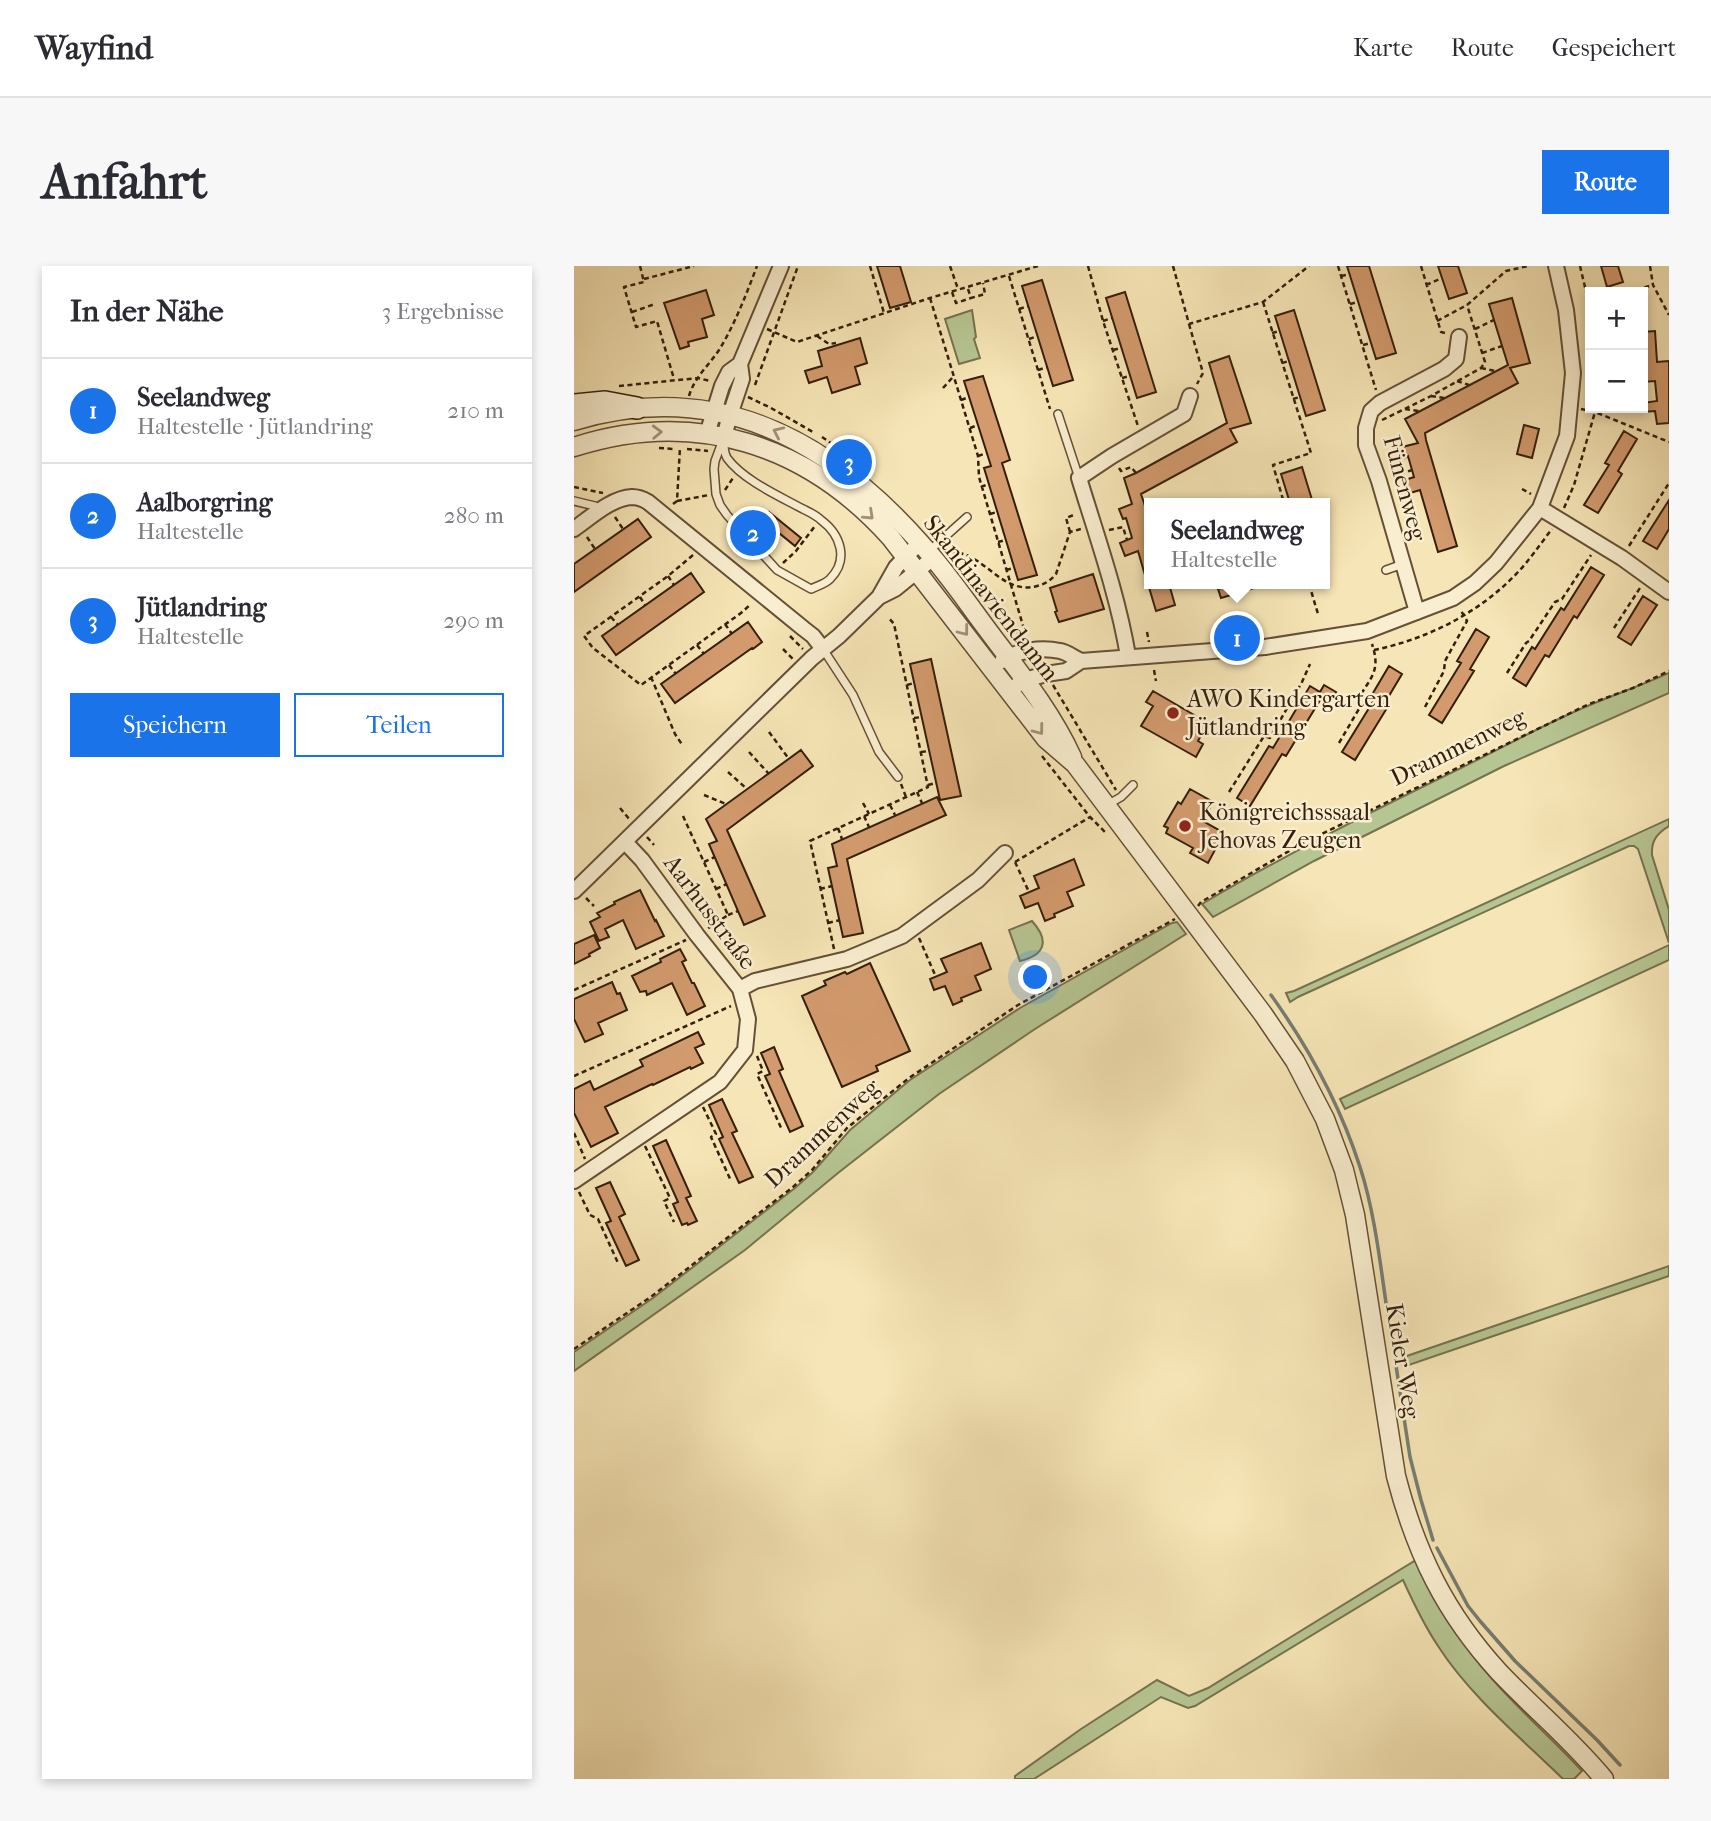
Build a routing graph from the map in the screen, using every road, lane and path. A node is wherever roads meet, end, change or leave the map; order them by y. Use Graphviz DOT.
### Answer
graph roads {
  1 [pos="640,266"];
  2 [pos="694,266"];
  3 [pos="757,266"];
  4 [pos="781,266"];
  5 [pos="798,266"];
  6 [pos="870,266"];
  7 [pos="950,266"];
  8 [pos="1038,266"];
  9 [pos="1087,266"];
  10 [pos="1173,266"];
  11 [pos="1300,266"];
  12 [pos="1309,266"];
  13 [pos="1338,266"];
  14 [pos="1421,266"];
  15 [pos="1528,266"];
  16 [pos="1556,266"];
  17 [pos="1580,266"];
  18 [pos="1650,266"];
  19 [pos="1302,272"];
  20 [pos="1350,274"];
  21 [pos="1009,276"];
  22 [pos="1341,276"];
  23 [pos="1442,278"];
  24 [pos="644,279"];
  25 [pos="882,282"];
  26 [pos="983,283"];
  27 [pos="875,284"];
  28 [pos="1426,285"];
  29 [pos="1653,285"];
  30 [pos="1585,287"];
  31 [pos="1646,287"];
  32 [pos="968,288"];
  33 [pos="958,291"];
  34 [pos="952,292"];
  35 [pos="930,298"];
  36 [pos="971,298"];
  37 [pos="1263,302"];
  38 [pos="1358,302"];
  39 [pos="655,304"];
  40 [pos="1350,304"];
  41 [pos="1029,306"];
  42 [pos="1019,309"];
  43 [pos="632,312"];
  44 [pos="884,313"];
  45 [pos="1669,315"];
  46 [pos="1112,318"];
  47 [pos="1494,320"];
  48 [pos="1103,321"];
  49 [pos="1437,321"];
  50 [pos="1189,324"];
  51 [pos="757,325"];
  52 [pos="1475,329"];
  53 [pos="1280,331"];
  54 [pos="774,332"];
  55 [pos="1272,333"];
  56 [pos="817,336"];
  57 [pos="1038,336"];
  58 [pos="1459,337"];
  59 [pos="1029,339"];
  60 [pos="1371,342"];
  61 [pos="836,343"];
  62 [pos="1363,345"];
  63 [pos="1502,346"];
  64 [pos="1121,348"];
  65 [pos="1113,350"];
  66 [pos="1482,353"];
  67 [pos="1289,361"];
  68 [pos="1282,363"];
  69 [pos="1048,368"];
  70 [pos="1481,368"];
  71 [pos="1038,370"];
  72 [pos="1495,371"];
  73 [pos="1130,376"];
  74 [pos="953,377"];
  75 [pos="698,378"];
  76 [pos="1122,378"];
  77 [pos="674,380"];
  78 [pos="1457,381"];
  79 [pos="715,382"];
  80 [pos="1469,385"];
  81 [pos="755,387"];
  82 [pos="608,388"];
  83 [pos="943,388"];
  84 [pos="1190,396"];
  85 [pos="1432,396"];
  86 [pos="970,397"];
  87 [pos="1300,397"];
  88 [pos="1444,398"];
  89 [pos="1293,399"];
  90 [pos="961,400"];
  91 [pos="1380,403"];
  92 [pos="574,405"];
  93 [pos="1571,407"];
  94 [pos="637,408"];
  95 [pos="1405,409"];
  96 [pos="1419,411"];
  97 [pos="722,413"];
  98 [pos="1058,414"];
  99 [pos="574,421"];
  100 [pos="978,425"];
  101 [pos="970,428"];
  102 [pos="1145,438"];
  103 [pos="716,441"];
  104 [pos="1669,442"];
  105 [pos="574,447"];
  106 [pos="656,448"];
  107 [pos="680,449"];
  108 [pos="987,453"];
  109 [pos="978,456"];
  110 [pos="1112,456"];
  111 [pos="1412,470"];
  112 [pos="1136,473"];
  113 [pos="1079,478"];
  114 [pos="1379,481"];
  115 [pos="1669,483"];
  116 [pos="988,484"];
  117 [pos="574,487"];
  118 [pos="981,487"];
  119 [pos="1287,494"];
  120 [pos="1282,496"];
  121 [pos="574,501"];
  122 [pos="618,501"];
  123 [pos="1540,509"];
  124 [pos="1082,510"];
  125 [pos="600,511"];
  126 [pos="660,512"];
  127 [pos="997,512"];
  128 [pos="990,514"];
  129 [pos="967,517"];
  130 [pos="821,519"];
  131 [pos="574,529"];
  132 [pos="1070,532"];
  133 [pos="1096,533"];
  134 [pos="1006,540"];
  135 [pos="1127,540"];
  136 [pos="998,542"];
  137 [pos="1598,544"];
  138 [pos="702,546"];
  139 [pos="933,551"];
  140 [pos="906,556"];
  141 [pos="1622,558"];
  142 [pos="1403,564"];
  143 [pos="1014,568"];
  144 [pos="777,570"];
  145 [pos="1006,570"];
  146 [pos="1386,570"];
  147 [pos="918,571"];
  148 [pos="668,576"];
  149 [pos="1647,576"];
  150 [pos="674,584"];
  151 [pos="1011,585"];
  152 [pos="1310,589"];
  153 [pos="760,592"];
  154 [pos="1669,592"];
  155 [pos="640,597"];
  156 [pos="879,597"];
  157 [pos="1453,598"];
  158 [pos="645,605"];
  159 [pos="1417,612"];
  160 [pos="1318,614"];
  161 [pos="611,617"];
  162 [pos="888,617"];
  163 [pos="725,624"];
  164 [pos="618,625"];
  165 [pos="1614,628"];
  166 [pos="1367,631"];
  167 [pos="732,634"];
  168 [pos="1023,636"];
  169 [pos="697,645"];
  170 [pos="823,649"];
  171 [pos="704,654"];
  172 [pos="1128,656"];
  173 [pos="1008,657"];
  174 [pos="1081,661"];
  175 [pos="1310,664"];
  176 [pos="669,665"];
  177 [pos="993,668"];
  178 [pos="1669,671"];
  179 [pos="676,674"];
  180 [pos="1507,674"];
  181 [pos="652,677"];
  182 [pos="914,683"];
  183 [pos="907,684"];
  184 [pos="1017,685"];
  185 [pos="1425,707"];
  186 [pos="922,717"];
  187 [pos="914,718"];
  188 [pos="769,733"];
  189 [pos="1339,743"];
  190 [pos="683,747"];
  191 [pos="929,751"];
  192 [pos="749,752"];
  193 [pos="921,752"];
  194 [pos="1042,756"];
  195 [pos="789,759"];
  196 [pos="728,772"];
  197 [pos="769,774"];
  198 [pos="898,776"];
  199 [pos="936,783"];
  200 [pos="928,785"];
  201 [pos="1133,785"];
  202 [pos="747,789"];
  203 [pos="917,792"];
  204 [pos="1229,792"];
  205 [pos="705,795"];
  206 [pos="863,803"];
  207 [pos="922,803"];
  208 [pos="726,804"];
  209 [pos="890,805"];
  210 [pos="1107,806"];
  211 [pos="869,814"];
  212 [pos="895,815"];
  213 [pos="683,816"];
  214 [pos="864,816"];
  215 [pos="869,827"];
  216 [pos="838,828"];
  217 [pos="842,839"];
  218 [pos="625,842"];
  219 [pos="715,857"];
  220 [pos="1010,858"];
  221 [pos="704,862"];
  222 [pos="727,884"];
  223 [pos="832,886"];
  224 [pos="716,889"];
  225 [pos="820,889"];
  226 [pos="574,891"];
  227 [pos="1028,892"];
  228 [pos="738,911"];
  229 [pos="728,915"];
  230 [pos="1189,917"];
  231 [pos="839,920"];
  232 [pos="828,923"];
  233 [pos="915,928"];
  234 [pos="697,935"];
  235 [pos="837,962"];
  236 [pos="936,976"];
  237 [pos="574,990"];
  238 [pos="742,995"];
  239 [pos="745,1050"];
  240 [pos="574,1076"];
  241 [pos="698,1096"];
  242 [pos="782,1129"];
  243 [pos="574,1133"];
  244 [pos="641,1137"];
  245 [pos="590,1170"];
  246 [pos="731,1181"];
  247 [pos="574,1182"];
  248 [pos="674,1222"];
  249 [pos="618,1264"];
  250 [pos="574,1349"];
  251 [pos="1604,1779"];
  1 -- 24 [label="path"];
  2 -- 24 [label="path"];
  3 -- 75 [label="path"];
  4 -- 51 [label="street"];
  5 -- 54 [label="path"];
  6 -- 27 [label="path"];
  7 -- 33 [label="path"];
  8 -- 21 [label="path"];
  9 -- 48 [label="path"];
  10 -- 50 [label="path"];
  11 -- 19 [label="path"];
  12 -- 19 [label="path"];
  13 -- 22 [label="path"];
  14 -- 28 [label="path"];
  15 -- 49 [label="path"];
  16 -- 93 [label="street"];
  17 -- 30 [label="path"];
  18 -- 29 [label="path"];
  19 -- 37 [label="path"];
  20 -- 22 [label="path"];
  21 -- 26 [label="path"];
  21 -- 42 [label="path"];
  22 -- 40 [label="path"];
  23 -- 28 [label="path"];
  24 -- 43 [label="path"];
  25 -- 27 [label="path"];
  26 -- 32 [label="path"];
  26 -- 36 [label="path"];
  27 -- 44 [label="path"];
  28 -- 49 [label="path"];
  29 -- 31 [label="path"];
  29 -- 45 [label="path"];
  32 -- 33 [label="path"];
  32 -- 36 [label="path"];
  33 -- 34 [label="path"];
  34 -- 35 [label="path"];
  34 -- 36 [label="path"];
  35 -- 44 [label="path"];
  35 -- 74 [label="path"];
  37 -- 50 [label="path"];
  37 -- 55 [label="path"];
  38 -- 40 [label="path"];
  39 -- 43 [label="path"];
  40 -- 62 [label="path"];
  41 -- 42 [label="path"];
  42 -- 59 [label="path"];
  43 -- 77 [label="path"];
  44 -- 56 [label="path"];
  46 -- 48 [label="path"];
  47 -- 52 [label="path"];
  48 -- 65 [label="path"];
  49 -- 58 [label="path"];
  50 -- 84 [label="path"];
  51 -- 54 [label="path"];
  51 -- 97 [label="street"];
  53 -- 55 [label="path"];
  54 -- 56 [label="path"];
  54 -- 81 [label="path"];
  55 -- 68 [label="path"];
  56 -- 61 [label="path"];
  57 -- 59 [label="path"];
  58 -- 91 [label="street, Fünenweg"];
  59 -- 71 [label="path"];
  60 -- 62 [label="path"];
  62 -- 91 [label="path"];
  63 -- 66 [label="path"];
  64 -- 65 [label="path"];
  65 -- 76 [label="path"];
  67 -- 68 [label="path"];
  68 -- 89 [label="path"];
  69 -- 71 [label="path"];
  70 -- 72 [label="path"];
  71 -- 98 [label="path"];
  73 -- 76 [label="path"];
  74 -- 83 [label="path"];
  74 -- 90 [label="path"];
  75 -- 77 [label="path"];
  75 -- 79 [label="path"];
  76 -- 102 [label="path"];
  77 -- 82 [label="path"];
  78 -- 80 [label="path"];
  84 -- 102 [label="street"];
  85 -- 88 [label="path"];
  86 -- 90 [label="path"];
  87 -- 89 [label="path"];
  89 -- 120 [label="path"];
  90 -- 101 [label="path"];
  91 -- 114 [label="street, Fünenweg"];
  92 -- 94 [label="main road"];
  93 -- 104 [label="path"];
  93 -- 123 [label="street"];
  94 -- 97 [label="street, Skandinaviendamm"];
  94 -- 99 [label="street, Skandinaviendamm"];
  95 -- 96 [label="path"];
  97 -- 103 [label="street"];
  139 -- 97 [label="street, Skandinaviendamm, one-way"];
  98 -- 113 [label="lane"];
  100 -- 101 [label="path"];
  101 -- 109 [label="path"];
  102 -- 110 [label="street"];
  105 -- 103 [label="street, Skandinaviendamm, one-way"];
  103 -- 107 [label="path"];
  103 -- 130 [label="lane"];
  103 -- 140 [label="street, Skandinaviendamm, one-way"];
  103 -- 144 [label="lane"];
  106 -- 107 [label="path"];
  107 -- 126 [label="path"];
  108 -- 109 [label="path"];
  109 -- 118 [label="path"];
  110 -- 112 [label="path"];
  110 -- 113 [label="street"];
  111 -- 114 [label="path"];
  113 -- 124 [label="street"];
  114 -- 142 [label="street, Fünenweg"];
  115 -- 141 [label="path"];
  116 -- 118 [label="path"];
  117 -- 122 [label="path"];
  118 -- 128 [label="path"];
  119 -- 120 [label="path"];
  121 -- 125 [label="lane"];
  122 -- 125 [label="street"];
  122 -- 126 [label="street"];
  123 -- 137 [label="street"];
  123 -- 157 [label="street"];
  124 -- 132 [label="path"];
  124 -- 132 [label="path"];
  124 -- 133 [label="street"];
  125 -- 131 [label="street"];
  126 -- 138 [label="street"];
  127 -- 128 [label="path"];
  128 -- 136 [label="path"];
  129 -- 139 [label="lane"];
  130 -- 144 [label="path"];
  130 -- 144 [label="lane"];
  132 -- 151 [label="path"];
  133 -- 135 [label="path"];
  133 -- 172 [label="street"];
  134 -- 136 [label="path"];
  136 -- 145 [label="path"];
  137 -- 141 [label="street"];
  137 -- 180 [label="path"];
  138 -- 148 [label="path"];
  138 -- 153 [label="street"];
  139 -- 140 [label="street"];
  139 -- 147 [label="street"];
  139 -- 151 [label="path"];
  139 -- 173 [label="street, Skandinaviendamm"];
  140 -- 147 [label="street, Skandinaviendamm"];
  140 -- 156 [label="street"];
  141 -- 149 [label="street"];
  142 -- 146 [label="lane"];
  142 -- 159 [label="street, Fünenweg"];
  143 -- 145 [label="path"];
  145 -- 151 [label="path"];
  147 -- 156 [label="street"];
  147 -- 177 [label="street, Skandinaviendamm, one-way"];
  148 -- 150 [label="path"];
  148 -- 155 [label="path"];
  149 -- 154 [label="street"];
  149 -- 165 [label="path"];
  151 -- 168 [label="path"];
  152 -- 160 [label="path"];
  153 -- 163 [label="path"];
  153 -- 170 [label="street"];
  155 -- 158 [label="path"];
  155 -- 161 [label="path"];
  156 -- 170 [label="street"];
  157 -- 159 [label="street"];
  157 -- 185 [label="path"];
  159 -- 166 [label="street"];
  161 -- 164 [label="path"];
  161 -- 181 [label="path"];
  162 -- 183 [label="path"];
  163 -- 167 [label="path"];
  163 -- 169 [label="path"];
  166 -- 172 [label="street"];
  166 -- 189 [label="path"];
  169 -- 171 [label="path"];
  169 -- 176 [label="path"];
  170 -- 198 [label="lane"];
  170 -- 218 [label="street"];
  172 -- 174 [label="street"];
  173 -- 174 [label="street"];
  173 -- 177 [label="street"];
  173 -- 184 [label="street, Skandinaviendamm"];
  174 -- 184 [label="street"];
  175 -- 204 [label="path"];
  176 -- 179 [label="path"];
  176 -- 181 [label="path"];
  177 -- 184 [label="street, Skandinaviendamm"];
  178 -- 230 [label="path, Drammenweg"];
  181 -- 190 [label="path"];
  182 -- 183 [label="path"];
  183 -- 187 [label="path"];
  184 -- 210 [label="street, Skandinaviendamm"];
  186 -- 187 [label="path"];
  187 -- 193 [label="path"];
  188 -- 195 [label="path"];
  191 -- 193 [label="path"];
  192 -- 197 [label="path"];
  193 -- 200 [label="path"];
  194 -- 220 [label="path"];
  196 -- 202 [label="path"];
  199 -- 200 [label="path"];
  200 -- 203 [label="path"];
  201 -- 210 [label="lane"];
  203 -- 207 [label="path"];
  203 -- 209 [label="path"];
  205 -- 208 [label="path"];
  206 -- 211 [label="path"];
  209 -- 211 [label="path"];
  209 -- 212 [label="path"];
  210 -- 230 [label="street, Skandinaviendamm"];
  211 -- 214 [label="path"];
  213 -- 221 [label="path"];
  214 -- 215 [label="path"];
  214 -- 216 [label="path"];
  216 -- 217 [label="path"];
  216 -- 225 [label="path"];
  218 -- 226 [label="street"];
  218 -- 234 [label="street, Aarhusstraße"];
  219 -- 221 [label="path"];
  220 -- 227 [label="path"];
  220 -- 233 [label="street"];
  221 -- 224 [label="path"];
  222 -- 224 [label="path"];
  223 -- 225 [label="path"];
  224 -- 229 [label="path"];
  225 -- 232 [label="path"];
  228 -- 229 [label="path"];
  229 -- 234 [label="path"];
  230 -- 250 [label="path, Drammenweg"];
  230 -- 251 [label="street, Kieler Weg"];
  231 -- 232 [label="path"];
  232 -- 235 [label="path"];
  233 -- 235 [label="street"];
  233 -- 236 [label="path"];
  234 -- 237 [label="path"];
  234 -- 238 [label="street, Aarhusstraße"];
  235 -- 238 [label="street"];
  238 -- 239 [label="street, Aarhusstraße"];
  238 -- 240 [label="path"];
  239 -- 241 [label="street"];
  239 -- 242 [label="path"];
  241 -- 244 [label="street"];
  241 -- 246 [label="path"];
  243 -- 245 [label="path"];
  244 -- 245 [label="street"];
  244 -- 248 [label="path"];
  245 -- 247 [label="street"];
  247 -- 249 [label="path"];
}
